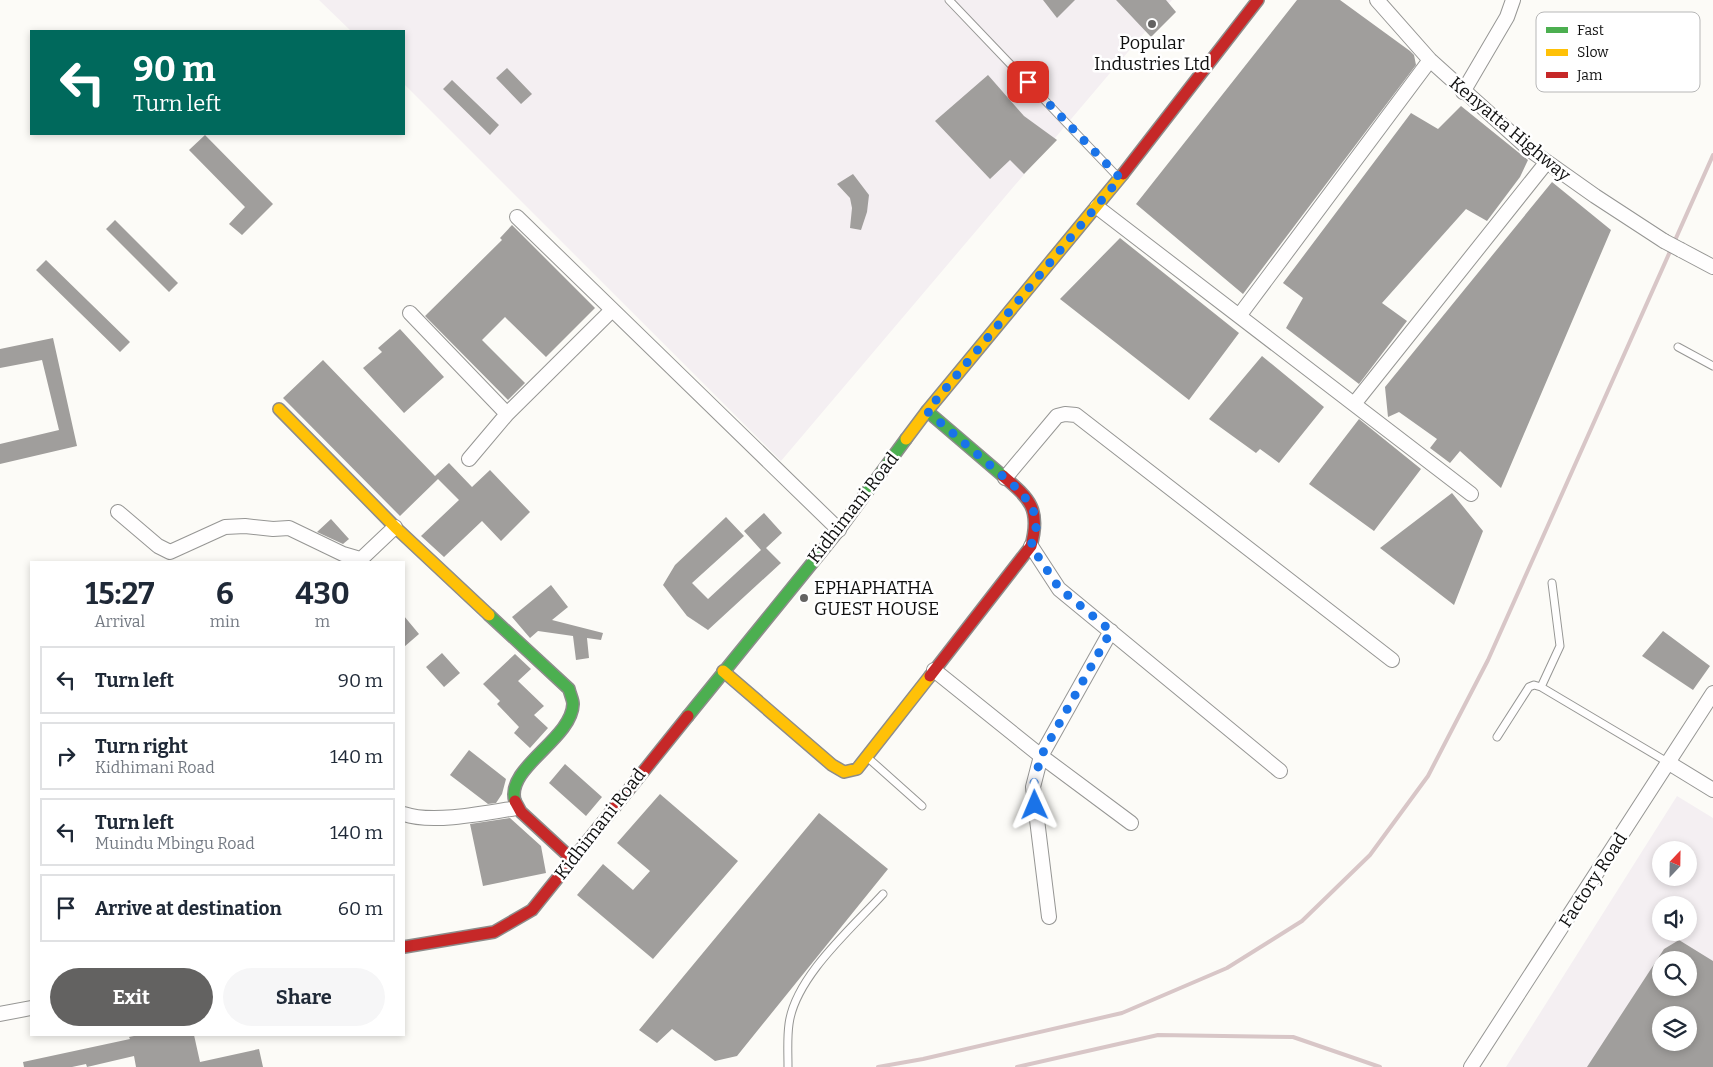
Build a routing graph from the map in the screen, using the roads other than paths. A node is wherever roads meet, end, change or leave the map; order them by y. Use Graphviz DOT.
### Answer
graph roads {
  1 [pos="949,0"];
  2 [pos="1258,0"];
  3 [pos="1377,0"];
  4 [pos="1513,0"];
  5 [pos="1430,60"];
  6 [pos="1464,92"];
  7 [pos="1546,163"];
  8 [pos="1120,178"];
  9 [pos="1097,207"];
  10 [pos="517,217"];
  11 [pos="1713,267"];
  12 [pos="611,311"];
  13 [pos="410,313"];
  14 [pos="1239,316"];
  15 [pos="1678,347"];
  16 [pos="1713,366"];
  17 [pos="1354,404"];
  18 [pos="279,409"];
  19 [pos="927,411"];
  20 [pos="507,414"];
  21 [pos="469,459"];
  22 [pos="1004,478"];
  23 [pos="1470,494"];
  24 [pos="118,512"];
  25 [pos="395,527"];
  26 [pos="839,530"];
  27 [pos="1031,546"];
  28 [pos="172,557"];
  29 [pos="359,561"];
  30 [pos="1552,583"];
  31 [pos="1111,631"];
  32 [pos="1392,660"];
  33 [pos="934,670"];
  34 [pos="723,671"];
  35 [pos="1541,686"];
  36 [pos="1713,693"];
  37 [pos="1497,737"];
  38 [pos="867,756"];
  39 [pos="1041,756"];
  40 [pos="1669,763"];
  41 [pos="1280,771"];
  42 [pos="1713,790"];
  43 [pos="922,806"];
  44 [pos="516,808"];
  45 [pos="405,814"];
  46 [pos="1131,823"];
  47 [pos="573,860"];
  48 [pos="883,894"];
  49 [pos="1048,917"];
  50 [pos="405,947"];
  51 [pos="30,1008"];
  52 [pos="0,1014"];
  53 [pos="788,1067"];
  54 [pos="1471,1067"];
  1 -- 8 [label="lane"];
  2 -- 8 [label="street, Kidhimani Road"];
  3 -- 5 [label="street, Kenyatta Highway"];
  4 -- 6 [label="street"];
  5 -- 6 [label="street, Kenyatta Highway"];
  5 -- 14 [label="street"];
  6 -- 7 [label="street, Kenyatta Highway"];
  7 -- 11 [label="street, Kenyatta Highway, bridge"];
  7 -- 17 [label="street"];
  8 -- 9 [label="street, Kidhimani Road"];
  9 -- 14 [label="street"];
  9 -- 19 [label="street, Kidhimani Road"];
  10 -- 12 [label="street"];
  12 -- 20 [label="street"];
  12 -- 26 [label="street"];
  13 -- 20 [label="street"];
  14 -- 17 [label="street"];
  15 -- 16 [label="lane"];
  17 -- 23 [label="street"];
  18 -- 25 [label="street"];
  19 -- 22 [label="street"];
  19 -- 26 [label="street, Kidhimani Road"];
  20 -- 21 [label="street"];
  22 -- 27 [label="street"];
  22 -- 32 [label="street"];
  24 -- 28 [label="street"];
  25 -- 29 [label="street"];
  25 -- 44 [label="street"];
  26 -- 34 [label="street, Kidhimani Road"];
  27 -- 31 [label="street"];
  27 -- 33 [label="street"];
  28 -- 29 [label="street"];
  30 -- 35 [label="lane"];
  31 -- 39 [label="street"];
  31 -- 41 [label="street"];
  33 -- 38 [label="street"];
  33 -- 39 [label="street"];
  34 -- 38 [label="street"];
  34 -- 47 [label="street, Kidhimani Road"];
  35 -- 37 [label="lane"];
  35 -- 40 [label="lane"];
  36 -- 40 [label="street, Factory Road"];
  38 -- 43 [label="lane"];
  39 -- 46 [label="street"];
  39 -- 49 [label="street"];
  40 -- 42 [label="street"];
  40 -- 54 [label="street, Factory Road"];
  44 -- 45 [label="street"];
  44 -- 47 [label="street"];
  47 -- 50 [label="street, Kidhimani Road"];
  48 -- 53 [label="lane"];
  51 -- 52 [label="street"];
}
